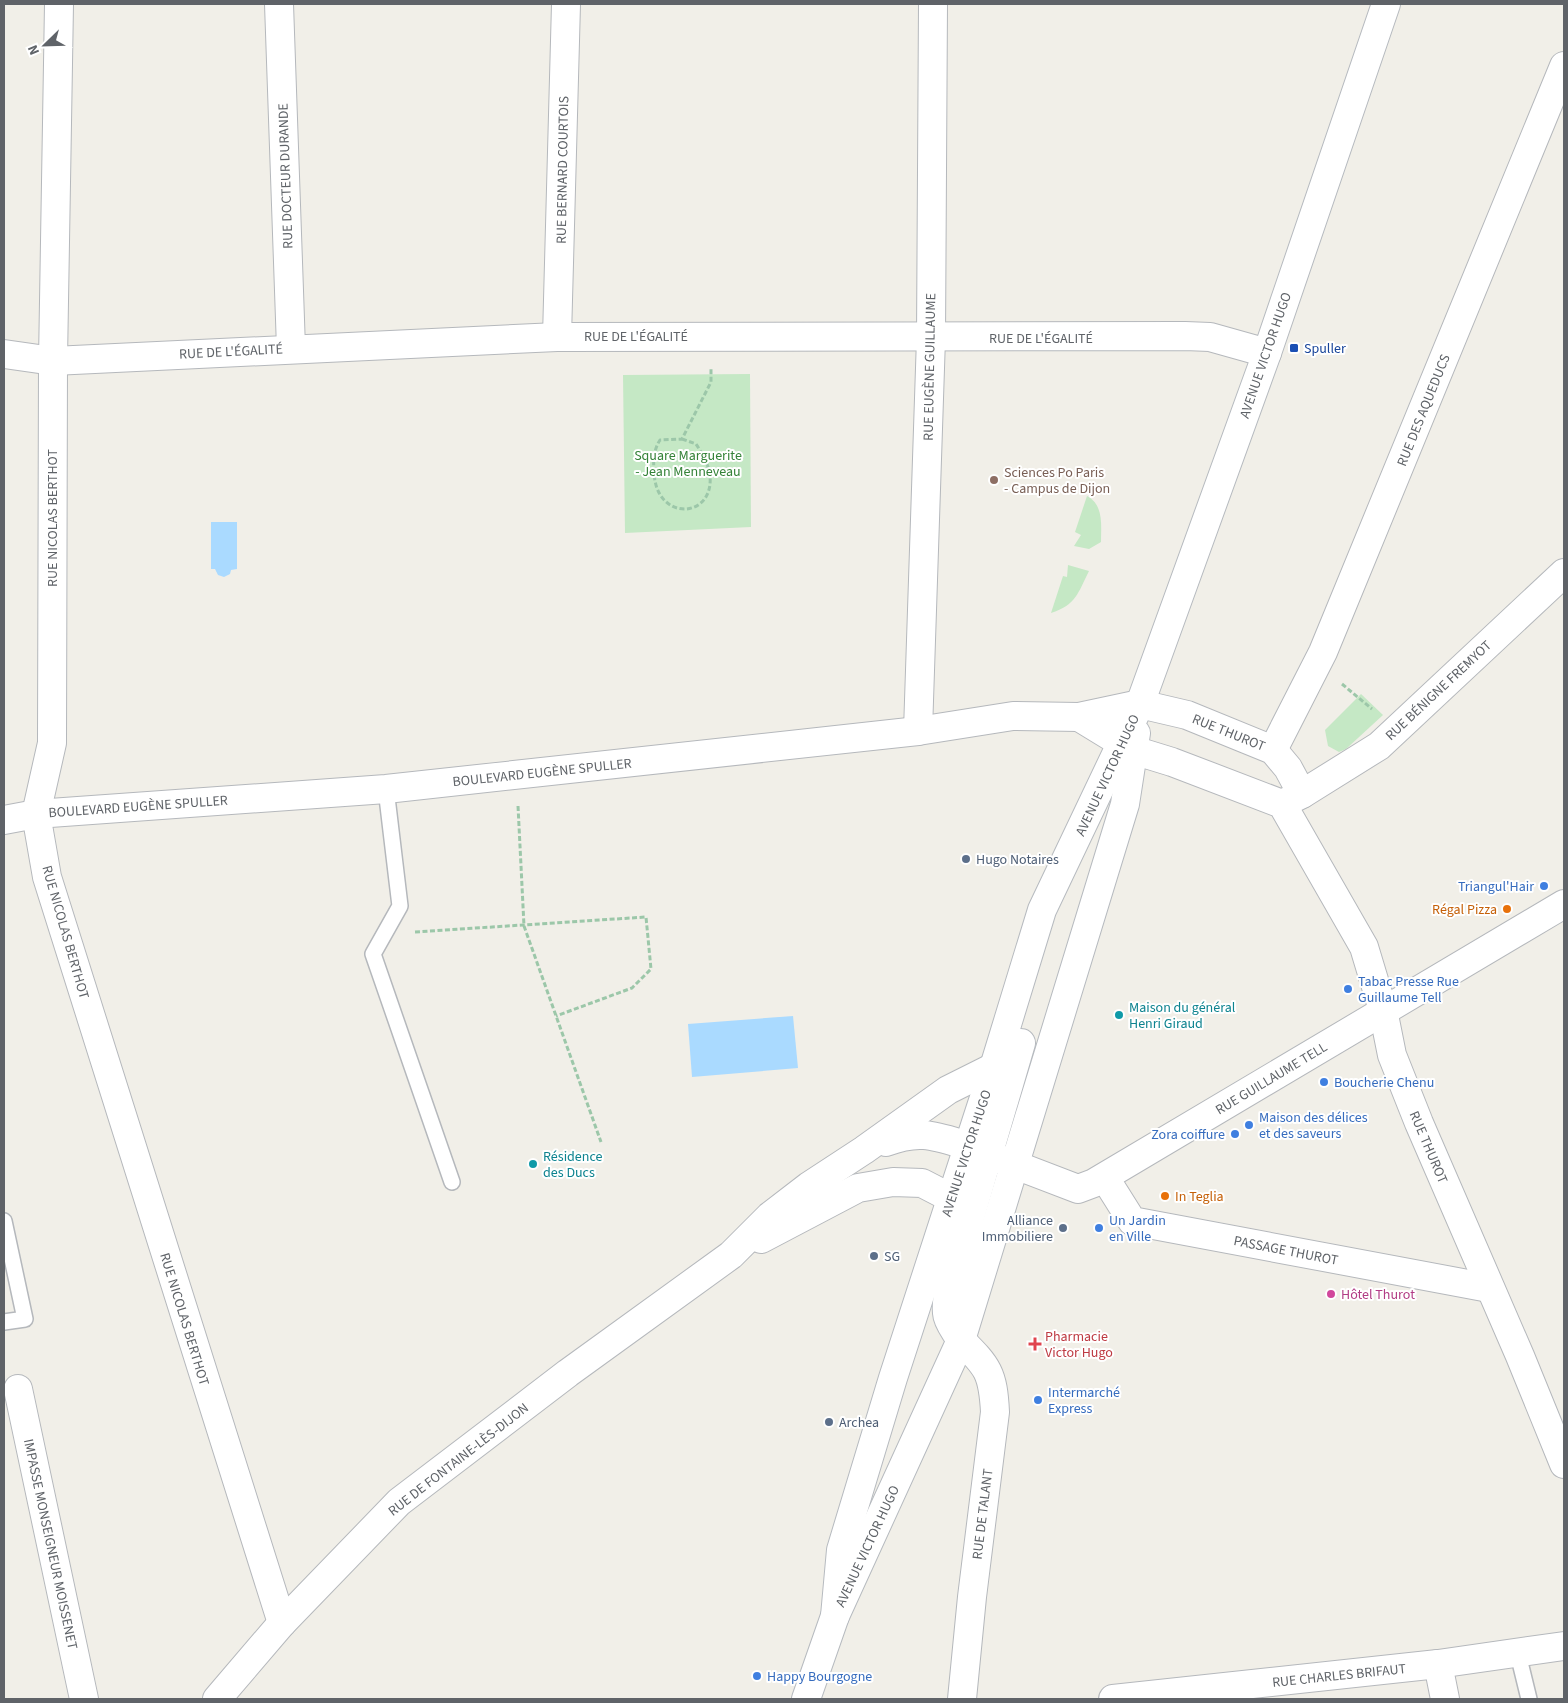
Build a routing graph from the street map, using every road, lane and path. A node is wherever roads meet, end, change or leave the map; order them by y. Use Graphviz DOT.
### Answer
graph roads {
  1 [pos="59,4"];
  2 [pos="279,4"];
  3 [pos="566,4"];
  4 [pos="933,4"];
  5 [pos="1386,4"];
  6 [pos="1564,66"];
  7 [pos="712,336"];
  8 [pos="557,337"];
  9 [pos="931,338"];
  10 [pos="291,348"];
  11 [pos="1267,353"];
  12 [pos="4,354"];
  13 [pos="53,360"];
  14 [pos="682,438"];
  15 [pos="1564,573"];
  16 [pos="1342,683"];
  17 [pos="1140,704"];
  18 [pos="1375,712"];
  19 [pos="1079,717"];
  20 [pos="918,731"];
  21 [pos="1128,747"];
  22 [pos="1273,750"];
  23 [pos="517,774"];
  24 [pos="386,788"];
  25 [pos="1292,799"];
  26 [pos="36,814"];
  27 [pos="4,820"];
  28 [pos="1079,834"];
  29 [pos="1564,904"];
  30 [pos="524,926"];
  31 [pos="384,934"];
  32 [pos="1383,1010"];
  33 [pos="556,1016"];
  34 [pos="994,1067"];
  35 [pos="601,1142"];
  36 [pos="864,1150"];
  37 [pos="979,1150"];
  38 [pos="1014,1165"];
  39 [pos="1105,1178"];
  40 [pos="452,1182"];
  41 [pos="978,1192"];
  42 [pos="951,1198"];
  43 [pos="4,1222"];
  44 [pos="731,1255"];
  45 [pos="949,1288"];
  46 [pos="1489,1288"];
  47 [pos="4,1322"];
  48 [pos="961,1340"];
  49 [pos="18,1389"];
  50 [pos="1564,1464"];
  51 [pos="835,1616"];
  52 [pos="282,1623"];
  53 [pos="1564,1646"];
  54 [pos="1518,1654"];
  55 [pos="1438,1664"];
  56 [pos="84,1699"];
  57 [pos="217,1699"];
  58 [pos="806,1699"];
  59 [pos="962,1699"];
  60 [pos="1113,1699"];
  61 [pos="1445,1699"];
  62 [pos="1529,1699"];
  1 -- 13 [label="street, RUE NICOLAS BERTHOT"];
  2 -- 10 [label="street, RUE DOCTEUR DURANDE"];
  3 -- 8 [label="street, RUE BERNARD COURTOIS"];
  4 -- 9 [label="street, RUE EUGÈNE GUILLAUME"];
  5 -- 11 [label="street, AVENUE VICTOR HUGO"];
  6 -- 22 [label="street, RUE DES AQUEDUCS"];
  7 -- 8 [label="street, RUE DE L'ÉGALITÉ"];
  7 -- 9 [label="street, RUE DE L'ÉGALITÉ"];
  7 -- 14 [label="path"];
  8 -- 10 [label="street, RUE DE L'ÉGALITÉ"];
  9 -- 11 [label="street, RUE DE L'ÉGALITÉ"];
  9 -- 20 [label="street, RUE EUGÈNE GUILLAUME"];
  10 -- 13 [label="street, RUE DE L'ÉGALITÉ"];
  11 -- 17 [label="street, AVENUE VICTOR HUGO"];
  12 -- 13 [label="street, RUE DE L'ÉGALITÉ"];
  13 -- 26 [label="street, RUE NICOLAS BERTHOT"];
  14 -- 14 [label="path"];
  15 -- 25 [label="street, RUE BÉNIGNE FREMYOT"];
  16 -- 18 [label="path"];
  17 -- 19 [label="street, BOULEVARD EUGÈNE SPULLER"];
  17 -- 21 [label="street, AVENUE VICTOR HUGO"];
  17 -- 22 [label="street, RUE THUROT"];
  19 -- 20 [label="street, BOULEVARD EUGÈNE SPULLER"];
  19 -- 21 [label="street"];
  20 -- 23 [label="street, BOULEVARD EUGÈNE SPULLER"];
  21 -- 25 [label="street"];
  21 -- 28 [label="street, AVENUE VICTOR HUGO"];
  21 -- 38 [label="street, AVENUE VICTOR HUGO"];
  22 -- 25 [label="street, RUE THUROT"];
  23 -- 24 [label="street, BOULEVARD EUGÈNE SPULLER"];
  23 -- 30 [label="path"];
  24 -- 26 [label="street, BOULEVARD EUGÈNE SPULLER"];
  24 -- 31 [label="lane"];
  25 -- 32 [label="street, RUE THUROT"];
  26 -- 27 [label="street, BOULEVARD EUGÈNE SPULLER"];
  26 -- 52 [label="street, RUE NICOLAS BERTHOT"];
  28 -- 34 [label="street, AVENUE VICTOR HUGO"];
  28 -- 37 [label="street"];
  29 -- 32 [label="street, RUE GUILLAUME TELL"];
  30 -- 31 [label="path"];
  30 -- 33 [label="path"];
  30 -- 33 [label="path"];
  31 -- 40 [label="lane"];
  32 -- 39 [label="street, RUE GUILLAUME TELL"];
  32 -- 46 [label="street, RUE THUROT"];
  33 -- 35 [label="path"];
  34 -- 36 [label="street, RUE DE FONTAINE-LÈS-DIJON"];
  34 -- 37 [label="street, AVENUE VICTOR HUGO"];
  36 -- 37 [label="street, RUE DE FONTAINE-LÈS-DIJON"];
  36 -- 44 [label="street, RUE DE FONTAINE-LÈS-DIJON"];
  37 -- 38 [label="street, RUE GUILLAUME TELL"];
  37 -- 41 [label="street"];
  37 -- 42 [label="street, AVENUE VICTOR HUGO"];
  38 -- 39 [label="street, RUE GUILLAUME TELL"];
  38 -- 41 [label="street"];
  38 -- 48 [label="street, AVENUE VICTOR HUGO"];
  39 -- 46 [label="street, PASSAGE THUROT"];
  41 -- 42 [label="street"];
  41 -- 45 [label="street"];
  42 -- 44 [label="street, RUE DE FONTAINE-LÈS-DIJON"];
  42 -- 45 [label="street"];
  42 -- 51 [label="street, AVENUE VICTOR HUGO"];
  43 -- 47 [label="lane"];
  44 -- 52 [label="street, RUE DE FONTAINE-LÈS-DIJON"];
  45 -- 48 [label="street, RUE DE TALANT"];
  46 -- 50 [label="street, RUE THUROT"];
  48 -- 51 [label="street, AVENUE VICTOR HUGO"];
  48 -- 59 [label="street, RUE DE TALANT"];
  49 -- 56 [label="street, IMPASSE MONSEIGNEUR MOISSENET"];
  51 -- 58 [label="street, AVENUE VICTOR HUGO"];
  52 -- 57 [label="street, RUE DE FONTAINE-LÈS-DIJON"];
  53 -- 54 [label="street, RUE CHARLES BRIFAUT"];
  54 -- 55 [label="street, RUE CHARLES BRIFAUT"];
  54 -- 62 [label="lane"];
  55 -- 60 [label="street, RUE CHARLES BRIFAUT"];
  55 -- 61 [label="street"];
}
